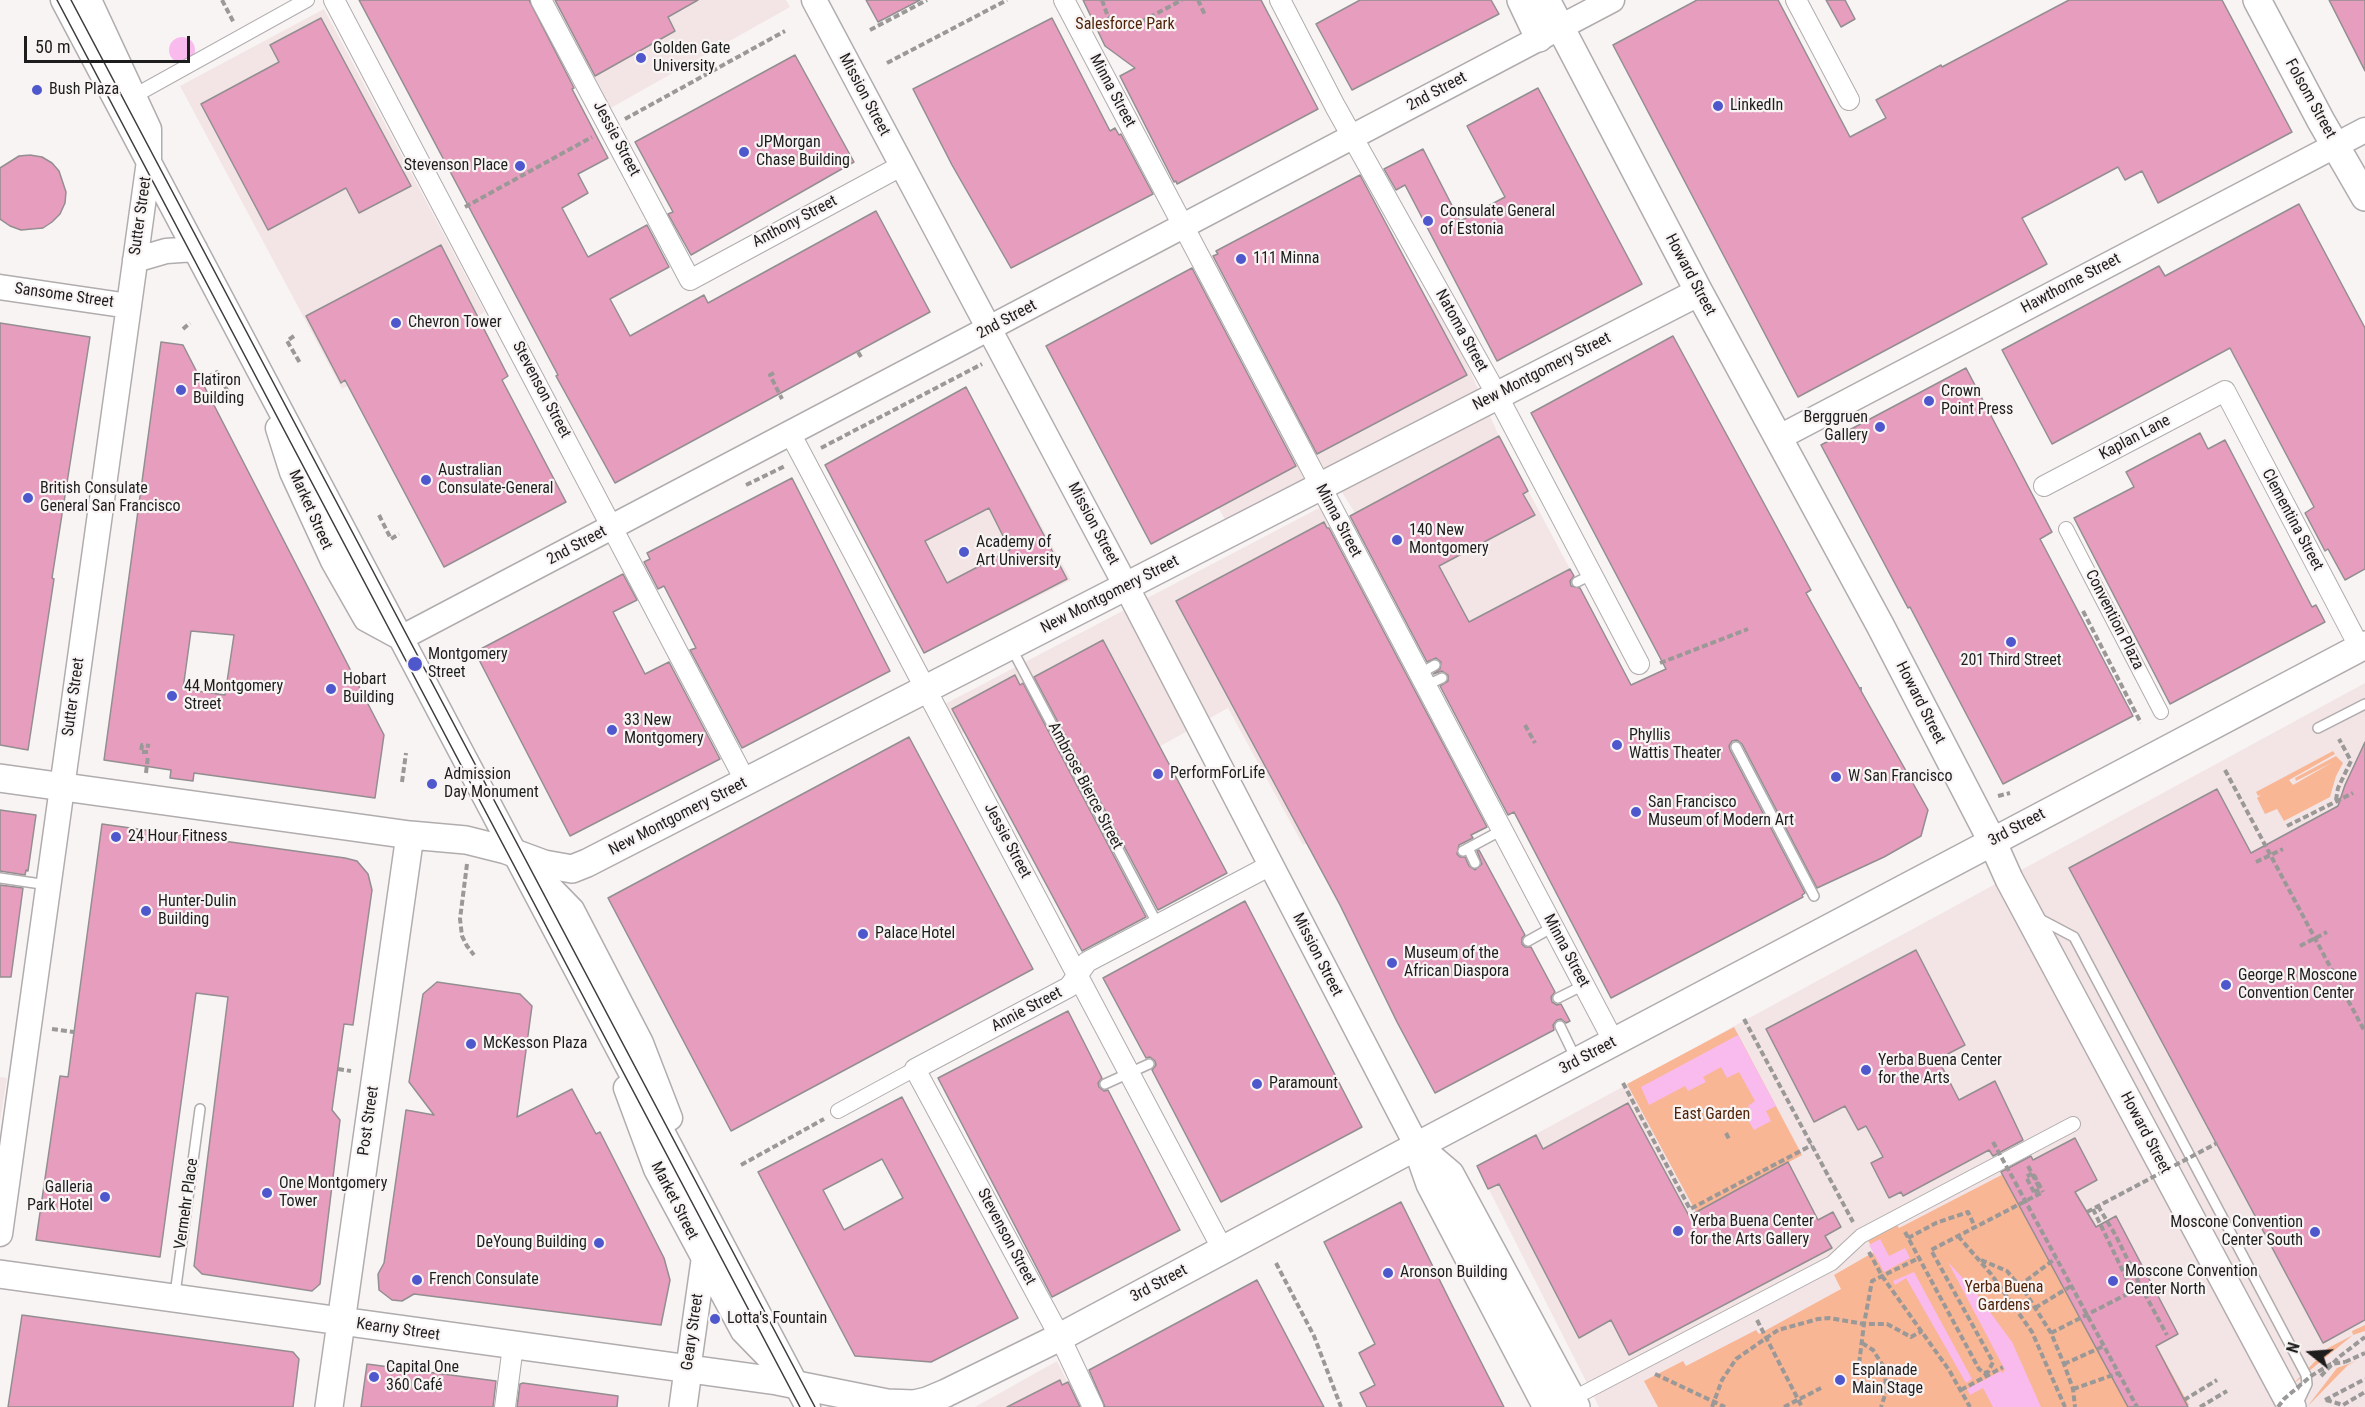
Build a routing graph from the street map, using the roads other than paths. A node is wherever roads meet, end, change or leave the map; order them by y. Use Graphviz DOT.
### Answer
graph roads {
  1 [pos="63,0"];
  2 [pos="89,0"];
  3 [pos="307,0"];
  4 [pos="334,0"];
  5 [pos="541,0"];
  6 [pos="814,0"];
  7 [pos="1064,0"];
  8 [pos="1280,0"];
  9 [pos="1521,0"];
  10 [pos="1546,0"];
  11 [pos="1612,0"];
  12 [pos="1796,0"];
  13 [pos="2257,0"];
  14 [pos="1550,33"];
  15 [pos="134,96"];
  16 [pos="1849,100"];
  17 [pos="2365,130"];
  18 [pos="1354,137"];
  19 [pos="2336,145"];
  20 [pos="149,161"];
  21 [pos="902,166"];
  22 [pos="2365,197"];
  23 [pos="1183,226"];
  24 [pos="195,249"];
  25 [pos="135,260"];
  26 [pos="690,279"];
  27 [pos="0,287"];
  28 [pos="1699,292"];
  29 [pos="129,306"];
  30 [pos="988,330"];
  31 [pos="2225,391"];
  32 [pos="1497,395"];
  33 [pos="790,433"];
  34 [pos="1778,438"];
  35 [pos="2044,486"];
  36 [pos="1321,488"];
  37 [pos="613,527"];
  38 [pos="2066,529"];
  39 [pos="1126,586"];
  40 [pos="401,638"];
  41 [pos="1011,646"];
  42 [pos="2362,646"];
  43 [pos="1645,666"];
  44 [pos="926,689"];
  45 [pos="2365,704"];
  46 [pos="2161,712"];
  47 [pos="2318,728"];
  48 [pos="1736,747"];
  49 [pos="0,778"];
  50 [pos="746,782"];
  51 [pos="62,787"];
  52 [pos="1502,830"];
  53 [pos="410,835"];
  54 [pos="1992,841"];
  55 [pos="516,854"];
  56 [pos="1475,863"];
  57 [pos="1271,865"];
  58 [pos="0,878"];
  59 [pos="48,885"];
  60 [pos="1814,896"];
  61 [pos="2028,913"];
  62 [pos="1158,926"];
  63 [pos="1553,927"];
  64 [pos="1528,941"];
  65 [pos="1077,975"];
  66 [pos="1584,985"];
  67 [pos="591,996"];
  68 [pos="1558,998"];
  69 [pos="1560,1026"];
  70 [pos="1614,1042"];
  71 [pos="1577,1061"];
  72 [pos="1149,1064"];
  73 [pos="915,1069"];
  74 [pos="1130,1074"];
  75 [pos="1105,1084"];
  76 [pos="200,1109"];
  77 [pos="838,1111"];
  78 [pos="2073,1124"];
  79 [pos="1417,1146"];
  80 [pos="709,1219"];
  81 [pos="0,1234"];
  82 [pos="1223,1250"];
  83 [pos="704,1257"];
  84 [pos="0,1274"];
  85 [pos="174,1298"];
  86 [pos="341,1322"];
  87 [pos="1060,1337"];
  88 [pos="513,1346"];
  89 [pos="688,1370"];
  90 [pos="802,1396"];
  91 [pos="1565,1404"];
  92 [pos="329,1407"];
  93 [pos="505,1407"];
  94 [pos="683,1407"];
  95 [pos="816,1407"];
  96 [pos="1093,1407"];
  97 [pos="2292,1407"];
  98 [pos="2296,1407"];
  1 -- 20 [label="street, Market Street"];
  2 -- 15 [label="street, Market Street"];
  3 -- 15 [label="street"];
  4 -- 37 [label="street, Stevenson Street"];
  5 -- 26 [label="street, Jessie Street"];
  6 -- 21 [label="street, Mission Street"];
  7 -- 23 [label="street, Minna Street"];
  8 -- 18 [label="street, Natoma Street"];
  9 -- 14 [label="main road"];
  10 -- 14 [label="main road, Howard Street"];
  11 -- 14 [label="street, 2nd Street"];
  12 -- 16 [label="street"];
  13 -- 19 [label="main road, Folsom Street"];
  14 -- 18 [label="street, 2nd Street"];
  14 -- 28 [label="main road, Howard Street"];
  15 -- 20 [label="street, Market Street"];
  17 -- 19 [label="street, Hawthorne Street"];
  18 -- 23 [label="street, 2nd Street"];
  18 -- 32 [label="street, Natoma Street"];
  19 -- 22 [label="main road, Folsom Street"];
  19 -- 34 [label="street, Hawthorne Street"];
  20 -- 24 [label="street, Market Street"];
  20 -- 25 [label="street, Sutter Street"];
  21 -- 26 [label="street, Anthony Street"];
  21 -- 30 [label="street, Mission Street"];
  23 -- 30 [label="street, 2nd Street"];
  23 -- 36 [label="street, Minna Street"];
  24 -- 25 [label="street"];
  24 -- 40 [label="street, Market Street"];
  25 -- 29 [label="street, Sutter Street"];
  27 -- 29 [label="street, Sansome Street"];
  28 -- 32 [label="main road, New Montgomery Street"];
  28 -- 34 [label="main road, Howard Street"];
  29 -- 51 [label="street, Sutter Street"];
  30 -- 33 [label="street, 2nd Street"];
  30 -- 39 [label="street, Mission Street"];
  31 -- 35 [label="street, Kaplan Lane"];
  31 -- 42 [label="street, Clementina Street"];
  32 -- 36 [label="main road, New Montgomery Street"];
  32 -- 43 [label="street, Natoma Street"];
  33 -- 37 [label="street, 2nd Street"];
  33 -- 44 [label="street, Jessie Street"];
  34 -- 54 [label="main road, Howard Street"];
  36 -- 39 [label="main road, New Montgomery Street"];
  36 -- 52 [label="street, Minna Street"];
  37 -- 40 [label="street, 2nd Street"];
  37 -- 50 [label="street, Stevenson Street"];
  38 -- 46 [label="street, Convention Plaza"];
  39 -- 41 [label="main road, New Montgomery Street"];
  39 -- 57 [label="street, Mission Street"];
  40 -- 55 [label="street, Market Street"];
  41 -- 44 [label="main road, New Montgomery Street"];
  41 -- 62 [label="lane, Ambrose Bierce Street"];
  42 -- 54 [label="main road, 3rd Street"];
  44 -- 50 [label="main road, New Montgomery Street"];
  44 -- 65 [label="street, Jessie Street"];
  45 -- 47 [label="lane"];
  48 -- 60 [label="lane"];
  49 -- 51 [label="main road"];
  50 -- 55 [label="main road, New Montgomery Street"];
  51 -- 53 [label="main road"];
  51 -- 59 [label="street, Sutter Street"];
  52 -- 56 [label="lane"];
  52 -- 63 [label="street, Minna Street"];
  53 -- 55 [label="main road"];
  53 -- 86 [label="main road, Post Street"];
  54 -- 61 [label="main road, Howard Street"];
  54 -- 70 [label="main road, 3rd Street"];
  55 -- 67 [label="street, Market Street"];
  55 -- 80 [label="street, Market Street"];
  57 -- 62 [label="street, Annie Street"];
  57 -- 79 [label="street, Mission Street"];
  58 -- 59 [label="lane"];
  59 -- 81 [label="street, Sutter Street"];
  61 -- 97 [label="main road, Howard Street"];
  61 -- 98 [label="lane"];
  62 -- 65 [label="street, Annie Street"];
  63 -- 64 [label="lane"];
  63 -- 66 [label="street, Minna Street"];
  65 -- 73 [label="street, Annie Street"];
  65 -- 74 [label="street, Jessie Street"];
  66 -- 68 [label="lane"];
  66 -- 70 [label="street, Minna Street"];
  67 -- 80 [label="street, Market Street"];
  67 -- 83 [label="street, Market Street"];
  69 -- 71 [label="lane"];
  70 -- 71 [label="main road, 3rd Street"];
  71 -- 79 [label="main road, 3rd Street"];
  72 -- 74 [label="lane"];
  73 -- 77 [label="street, Annie Street"];
  73 -- 87 [label="street, Stevenson Street"];
  74 -- 75 [label="lane"];
  74 -- 82 [label="street, Jessie Street"];
  76 -- 85 [label="lane, Vermehr Place"];
  78 -- 91 [label="street"];
  79 -- 82 [label="main road, 3rd Street"];
  79 -- 91 [label="main road, Mission Street"];
  80 -- 90 [label="street, Market Street"];
  82 -- 87 [label="main road, 3rd Street"];
  83 -- 89 [label="street, Geary Street"];
  83 -- 90 [label="street, Market Street"];
  84 -- 85 [label="main road, Kearny Street"];
  85 -- 86 [label="main road, Kearny Street"];
  86 -- 88 [label="main road, Kearny Street"];
  86 -- 92 [label="main road, Post Street"];
  87 -- 90 [label="main road, 3rd Street"];
  87 -- 96 [label="street, Stevenson Street"];
  88 -- 89 [label="main road, Kearny Street"];
  88 -- 93 [label="street"];
  89 -- 90 [label="main road, Kearny Street"];
  89 -- 94 [label="main road, Geary Street"];
  90 -- 95 [label="street, Market Street"];
}
